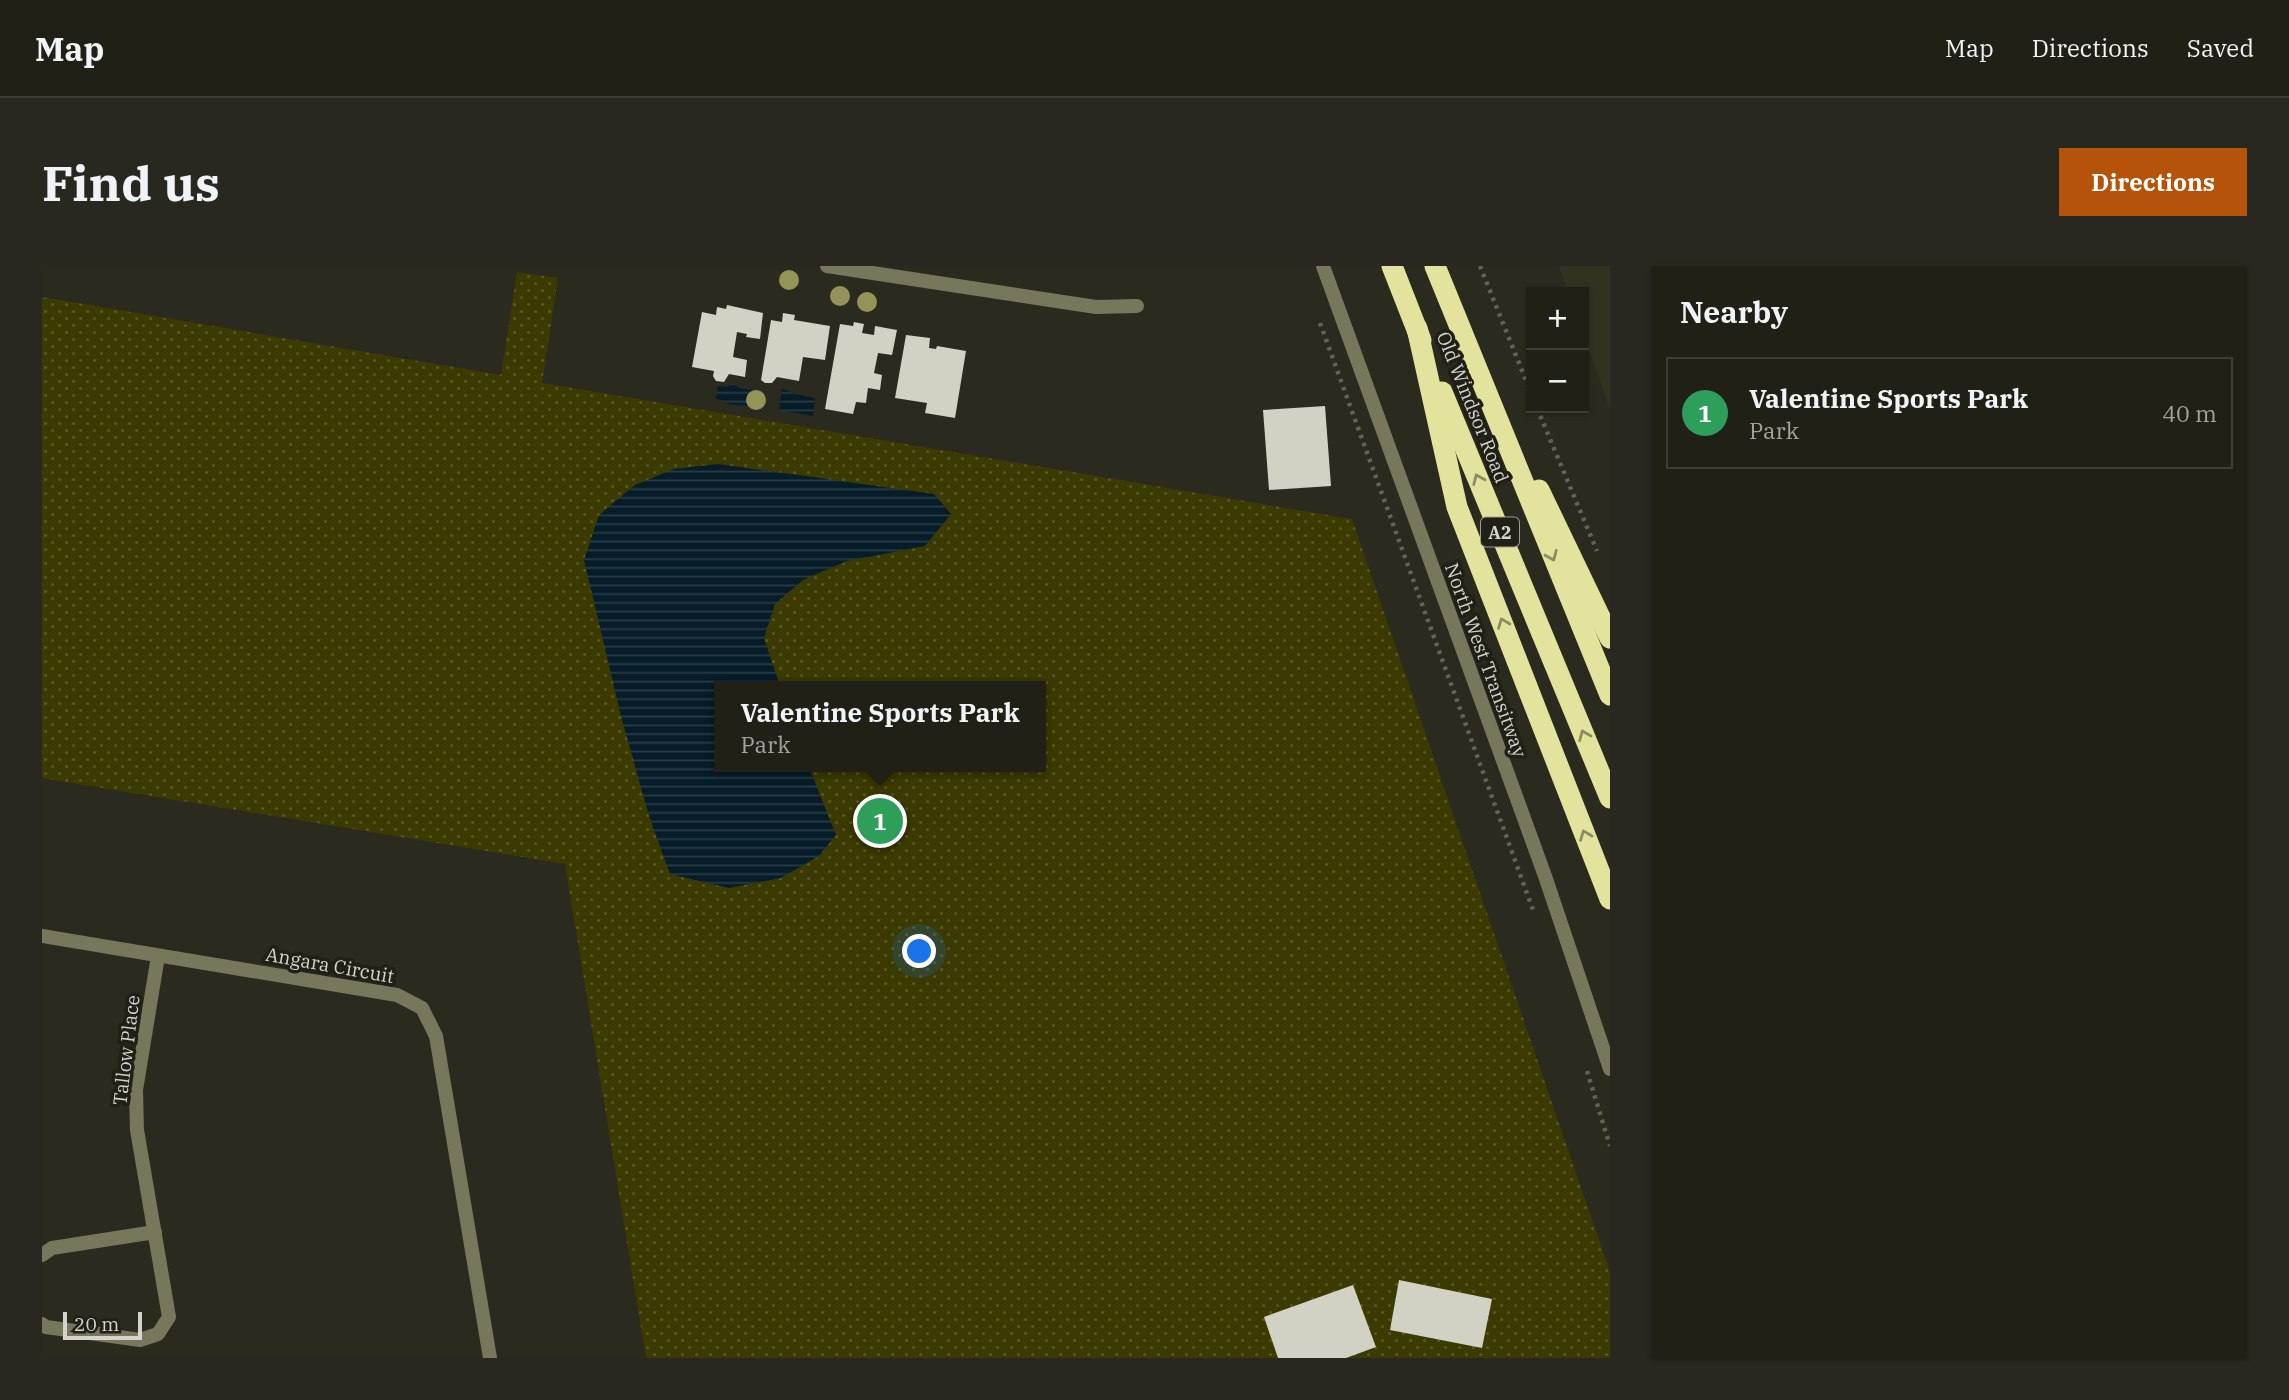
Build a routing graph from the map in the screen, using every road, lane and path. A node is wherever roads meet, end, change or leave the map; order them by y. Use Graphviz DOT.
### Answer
graph roads {
  1 [pos="827,266"];
  2 [pos="1323,266"];
  3 [pos="1392,266"];
  4 [pos="1435,266"];
  5 [pos="1480,266"];
  6 [pos="1445,292"];
  7 [pos="1137,306"];
  8 [pos="1316,314"];
  9 [pos="1417,328"];
  10 [pos="1526,381"];
  11 [pos="1539,413"];
  12 [pos="1600,557"];
  13 [pos="1610,638"];
  14 [pos="1610,695"];
  15 [pos="1610,798"];
  16 [pos="1610,899"];
  17 [pos="1537,922"];
  18 [pos="42,936"];
  19 [pos="159,956"];
  20 [pos="1586,1067"];
  21 [pos="1610,1069"];
  22 [pos="1610,1146"];
  23 [pos="155,1232"];
  24 [pos="42,1255"];
  25 [pos="42,1324"];
  26 [pos="490,1358"];
  1 -- 7 [label="street"];
  2 -- 21 [label="street, North West Transitway"];
  3 -- 9 [label="highway, Old Windsor Road / A2"];
  4 -- 6 [label="highway, Old Windsor Road / A2"];
  5 -- 10 [label="path"];
  6 -- 13 [label="highway"];
  6 -- 14 [label="highway, Old Windsor Road / A2, one-way"];
  8 -- 17 [label="path"];
  15 -- 9 [label="highway, Old Windsor Road / A2, one-way"];
  16 -- 9 [label="highway, one-way"];
  11 -- 12 [label="path"];
  18 -- 19 [label="street, Angara Circuit"];
  19 -- 23 [label="street, Tallow Place"];
  19 -- 26 [label="street, Angara Circuit"];
  20 -- 22 [label="path"];
  23 -- 24 [label="street"];
  23 -- 25 [label="street, Tallow Place"];
}
